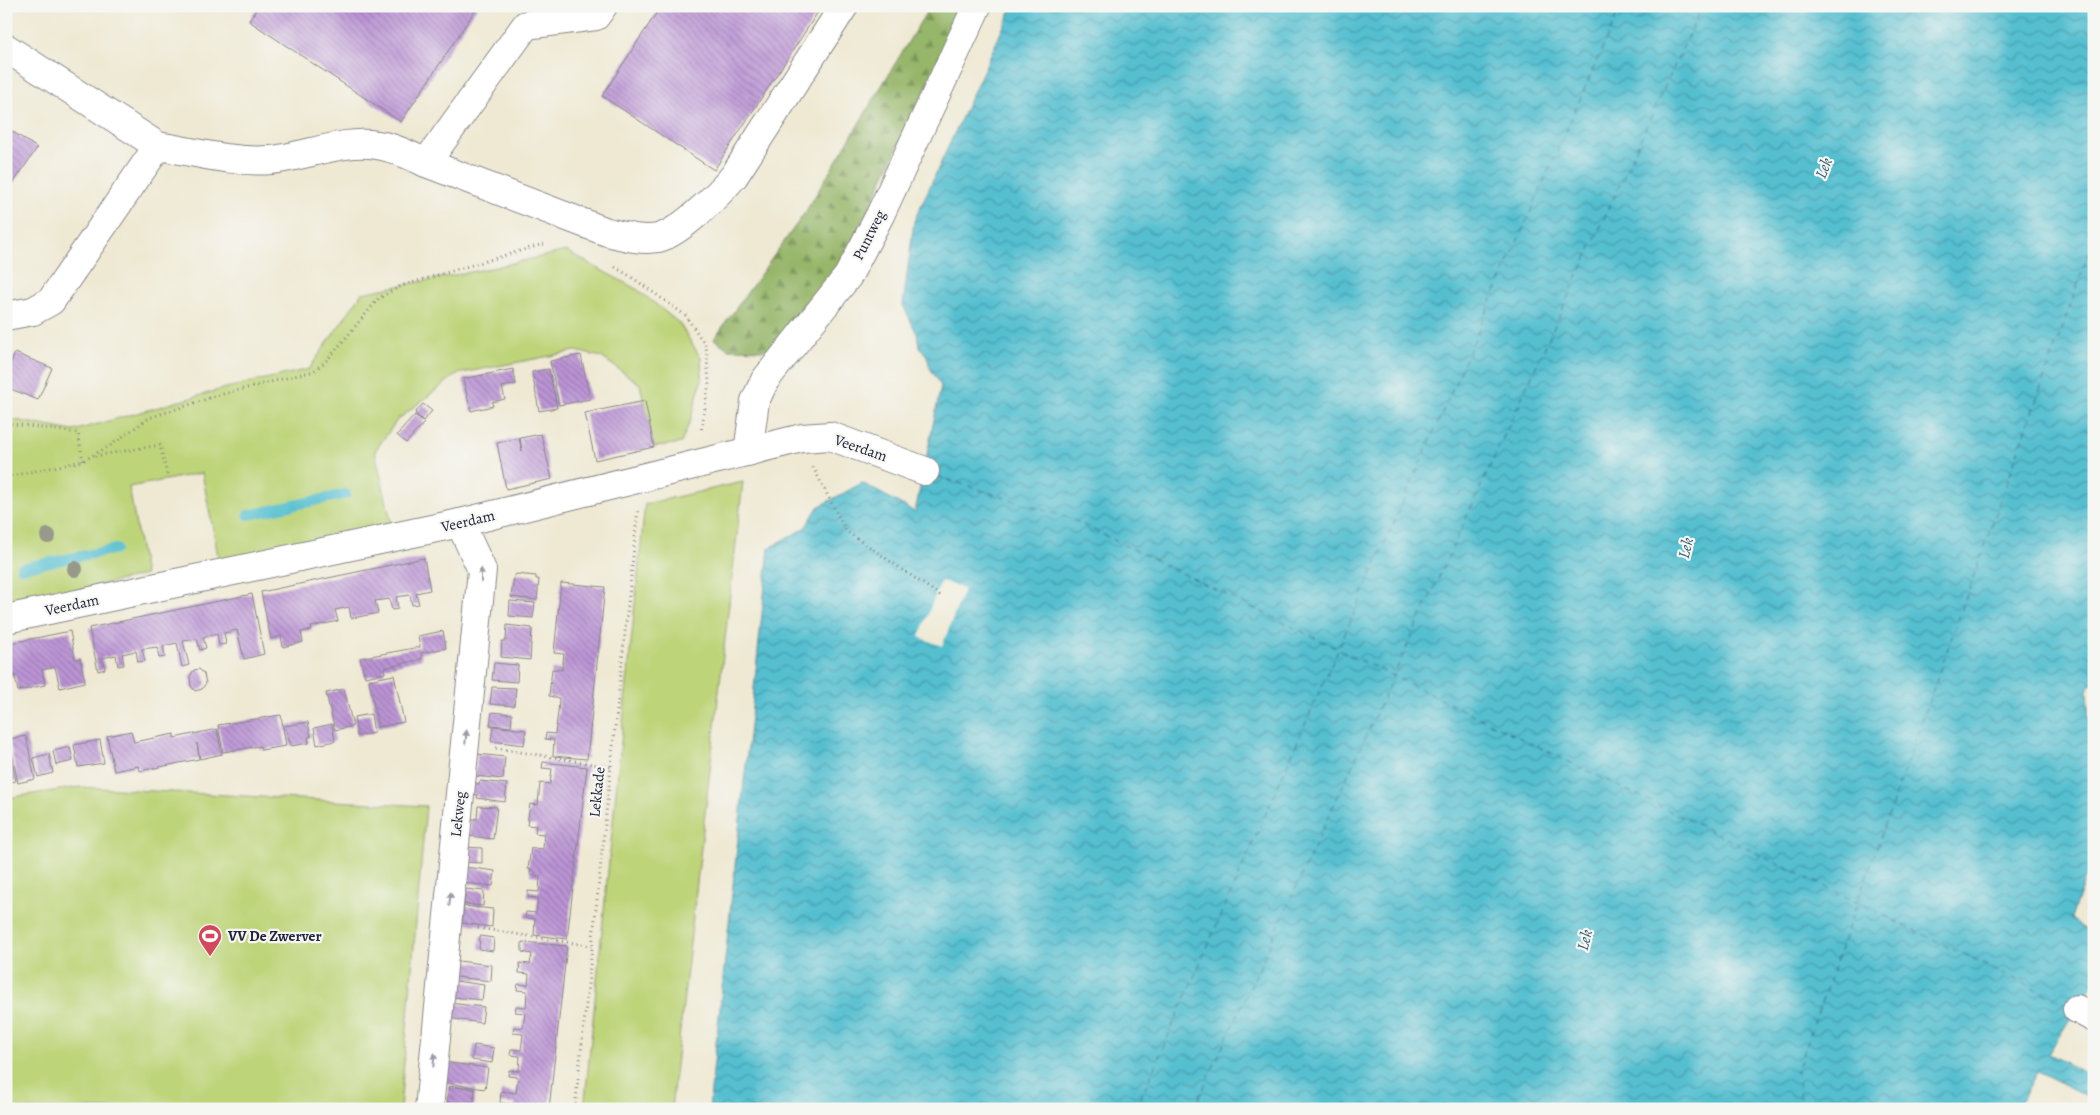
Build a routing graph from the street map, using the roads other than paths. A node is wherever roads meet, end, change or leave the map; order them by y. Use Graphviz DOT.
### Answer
graph roads {
  1 [pos="603,6"];
  2 [pos="844,6"];
  3 [pos="977,6"];
  4 [pos="6,48"];
  5 [pos="158,146"];
  6 [pos="426,164"];
  7 [pos="6,316"];
  8 [pos="748,452"];
  9 [pos="924,472"];
  10 [pos="460,523"];
  11 [pos="6,619"];
  12 [pos="429,1109"];
  1 -- 6 [label="street"];
  2 -- 6 [label="street"];
  3 -- 8 [label="street, Puntweg"];
  4 -- 5 [label="street"];
  5 -- 6 [label="street"];
  5 -- 7 [label="street"];
  8 -- 9 [label="street, Veerdam"];
  8 -- 10 [label="street, Veerdam"];
  10 -- 11 [label="street, Veerdam"];
  12 -- 10 [label="street, Lekweg, one-way"];
}
